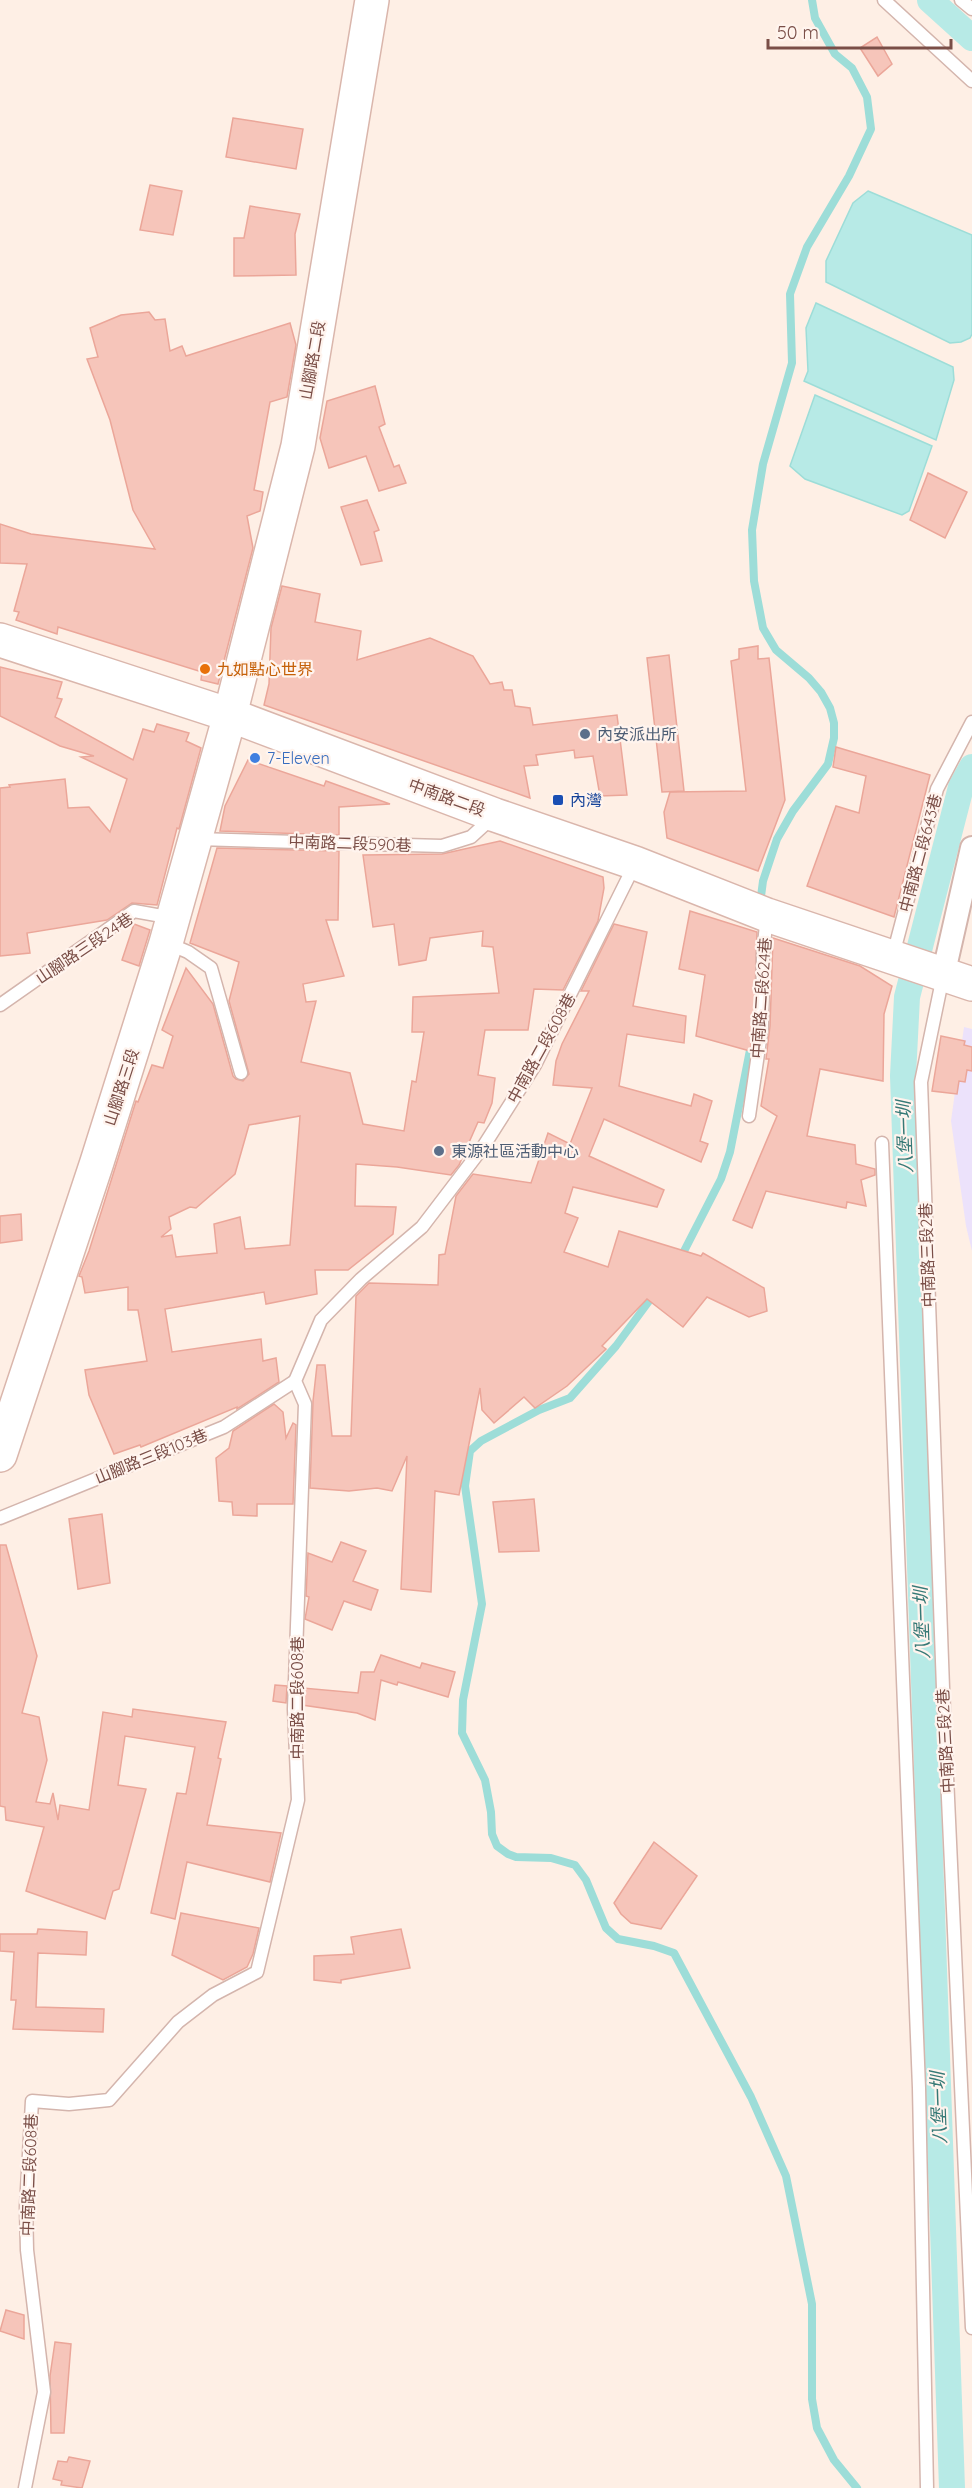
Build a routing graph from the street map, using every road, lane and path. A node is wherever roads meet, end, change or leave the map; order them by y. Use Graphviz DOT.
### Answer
graph roads {
  1 [pos="372,0"];
  2 [pos="884,0"];
  3 [pos="962,0"];
  4 [pos="972,9"];
  5 [pos="972,81"];
  6 [pos="0,640"];
  7 [pos="230,715"];
  8 [pos="972,722"];
  9 [pos="495,815"];
  10 [pos="195,839"];
  11 [pos="972,848"];
  12 [pos="635,863"];
  13 [pos="767,915"];
  14 [pos="170,931"];
  15 [pos="892,956"];
  16 [pos="958,980"];
  17 [pos="0,1005"];
  18 [pos="241,1073"];
  19 [pos="749,1116"];
  20 [pos="882,1143"];
  21 [pos="295,1381"];
  22 [pos="0,1455"];
  23 [pos="0,1518"];
  24 [pos="972,2328"];
  25 [pos="26,2488"];
  26 [pos="927,2488"];
  1 -- 7 [label="main road, 山腳路二段"];
  2 -- 5 [label="lane"];
  3 -- 4 [label="lane"];
  6 -- 7 [label="main road, 中南路二段"];
  7 -- 9 [label="main road, 中南路二段"];
  7 -- 10 [label="main road, 山腳路三段"];
  8 -- 15 [label="lane, 中南路二段643巷"];
  9 -- 10 [label="lane, 中南路二段590巷"];
  9 -- 12 [label="main road, 中南路二段"];
  10 -- 14 [label="main road, 山腳路三段"];
  11 -- 16 [label="street"];
  12 -- 13 [label="main road, 中南路二段"];
  12 -- 21 [label="lane, 中南路二段608巷"];
  13 -- 15 [label="main road, 中南路二段"];
  13 -- 19 [label="lane, 中南路二段624巷"];
  14 -- 17 [label="lane, 山腳路三段24巷"];
  14 -- 18 [label="lane, 山腳路三段24巷"];
  14 -- 22 [label="main road, 山腳路三段"];
  15 -- 16 [label="main road, 中南路二段"];
  16 -- 24 [label="lane, 中南路三段2巷"];
  20 -- 26 [label="lane"];
  21 -- 23 [label="lane, 山腳路三段103巷"];
  21 -- 25 [label="lane, 中南路二段608巷"];
}
